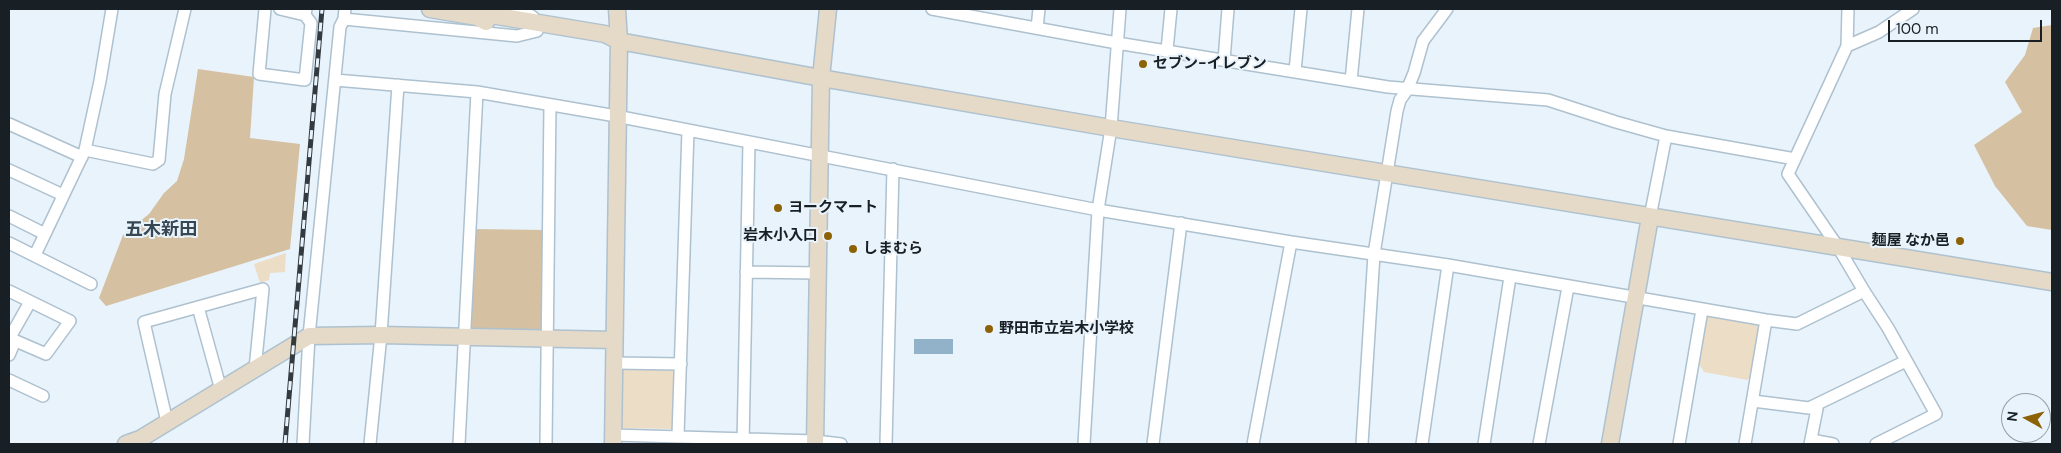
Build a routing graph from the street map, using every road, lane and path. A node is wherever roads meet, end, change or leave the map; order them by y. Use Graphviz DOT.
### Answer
graph roads {
  1 [pos="112,9"];
  2 [pos="185,9"];
  3 [pos="265,9"];
  4 [pos="280,9"];
  5 [pos="430,9"];
  6 [pos="509,9"];
  7 [pos="616,9"];
  8 [pos="828,9"];
  9 [pos="932,9"];
  10 [pos="1039,9"];
  11 [pos="1120,9"];
  12 [pos="1171,9"];
  13 [pos="1228,9"];
  14 [pos="1301,9"];
  15 [pos="1358,9"];
  16 [pos="1447,9"];
  17 [pos="1848,9"];
  18 [pos="1913,9"];
  19 [pos="305,12"];
  20 [pos="972,12"];
  21 [pos="345,14"];
  22 [pos="539,27"];
  23 [pos="1037,28"];
  24 [pos="619,41"];
  25 [pos="1117,43"];
  26 [pos="1847,46"];
  27 [pos="1167,50"];
  28 [pos="1224,60"];
  29 [pos="1295,72"];
  30 [pos="821,78"];
  31 [pos="335,80"];
  32 [pos="1351,81"];
  33 [pos="398,85"];
  34 [pos="1407,90"];
  35 [pos="477,92"];
  36 [pos="550,105"];
  37 [pos="616,116"];
  38 [pos="9,124"];
  39 [pos="1111,128"];
  40 [pos="688,130"];
  41 [pos="1666,136"];
  42 [pos="749,142"];
  43 [pos="83,154"];
  44 [pos="820,154"];
  45 [pos="1795,159"];
  46 [pos="893,169"];
  47 [pos="9,170"];
  48 [pos="1387,174"];
  49 [pos="63,195"];
  50 [pos="1098,210"];
  51 [pos="9,216"];
  52 [pos="1650,217"];
  53 [pos="1181,223"];
  54 [pos="45,234"];
  55 [pos="1291,242"];
  56 [pos="9,243"];
  57 [pos="1838,247"];
  58 [pos="1374,254"];
  59 [pos="35,255"];
  60 [pos="1448,265"];
  61 [pos="746,272"];
  62 [pos="818,273"];
  63 [pos="1510,277"];
  64 [pos="2052,282"];
  65 [pos="91,284"];
  66 [pos="1568,287"];
  67 [pos="9,291"];
  68 [pos="1864,291"];
  69 [pos="1636,298"];
  70 [pos="30,302"];
  71 [pos="198,307"];
  72 [pos="1702,310"];
  73 [pos="1766,320"];
  74 [pos="381,334"];
  75 [pos="309,336"];
  76 [pos="464,337"];
  77 [pos="547,338"];
  78 [pos="11,339"];
  79 [pos="614,340"];
  80 [pos="9,356"];
  81 [pos="1906,361"];
  82 [pos="614,363"];
  83 [pos="681,364"];
  84 [pos="256,370"];
  85 [pos="9,380"];
  86 [pos="221,390"];
  87 [pos="43,396"];
  88 [pos="1753,401"];
  89 [pos="1808,408"];
  90 [pos="167,422"];
  91 [pos="682,439"];
  92 [pos="613,440"];
  93 [pos="743,441"];
  94 [pos="815,442"];
  95 [pos="1810,442"];
  96 [pos="126,444"];
  97 [pos="303,444"];
  98 [pos="370,444"];
  99 [pos="459,444"];
  100 [pos="546,444"];
  101 [pos="841,444"];
  102 [pos="886,444"];
  103 [pos="1084,444"];
  104 [pos="1153,444"];
  105 [pos="1253,444"];
  106 [pos="1362,444"];
  107 [pos="1422,444"];
  108 [pos="1484,444"];
  109 [pos="1539,444"];
  110 [pos="1610,444"];
  111 [pos="1679,444"];
  112 [pos="1745,444"];
  113 [pos="1833,444"];
  114 [pos="1876,444"];
  1 -- 43 [label="street"];
  2 -- 43 [label="street"];
  3 -- 19 [label="street"];
  4 -- 19 [label="street"];
  5 -- 22 [label="street"];
  6 -- 22 [label="street"];
  7 -- 24 [label="street"];
  8 -- 30 [label="street"];
  9 -- 20 [label="street"];
  10 -- 23 [label="street"];
  11 -- 25 [label="street"];
  12 -- 27 [label="street"];
  13 -- 28 [label="street"];
  14 -- 29 [label="street"];
  15 -- 32 [label="street"];
  16 -- 34 [label="street"];
  17 -- 26 [label="street"];
  18 -- 26 [label="street"];
  20 -- 23 [label="street"];
  21 -- 22 [label="street"];
  21 -- 31 [label="street"];
  22 -- 24 [label="street"];
  23 -- 25 [label="street"];
  24 -- 30 [label="street"];
  24 -- 37 [label="street"];
  25 -- 27 [label="street"];
  25 -- 39 [label="street"];
  26 -- 45 [label="street"];
  27 -- 28 [label="street"];
  28 -- 29 [label="street"];
  29 -- 32 [label="street"];
  30 -- 39 [label="street"];
  30 -- 44 [label="street"];
  31 -- 33 [label="street"];
  31 -- 75 [label="street"];
  32 -- 34 [label="street"];
  33 -- 35 [label="street"];
  33 -- 74 [label="street"];
  34 -- 41 [label="street"];
  34 -- 48 [label="street"];
  35 -- 36 [label="street"];
  35 -- 76 [label="street"];
  36 -- 37 [label="street"];
  36 -- 77 [label="street"];
  37 -- 40 [label="street"];
  37 -- 79 [label="street"];
  38 -- 43 [label="street"];
  39 -- 48 [label="street"];
  39 -- 50 [label="street"];
  40 -- 42 [label="street"];
  40 -- 83 [label="street"];
  41 -- 45 [label="street"];
  41 -- 52 [label="street"];
  42 -- 44 [label="street"];
  42 -- 61 [label="street"];
  43 -- 49 [label="street"];
  44 -- 46 [label="street"];
  44 -- 62 [label="street"];
  45 -- 57 [label="street"];
  46 -- 50 [label="street"];
  46 -- 102 [label="street"];
  47 -- 49 [label="street"];
  48 -- 52 [label="street"];
  48 -- 58 [label="street"];
  49 -- 54 [label="street"];
  50 -- 53 [label="street"];
  50 -- 103 [label="street"];
  51 -- 54 [label="street"];
  52 -- 57 [label="street"];
  52 -- 69 [label="street"];
  53 -- 55 [label="street"];
  53 -- 104 [label="street"];
  54 -- 59 [label="street"];
  55 -- 58 [label="street"];
  55 -- 105 [label="street"];
  56 -- 59 [label="street"];
  57 -- 64 [label="street"];
  57 -- 68 [label="street"];
  58 -- 60 [label="street"];
  58 -- 106 [label="street"];
  59 -- 65 [label="street"];
  60 -- 63 [label="street"];
  60 -- 107 [label="street"];
  61 -- 62 [label="street"];
  61 -- 93 [label="street"];
  62 -- 94 [label="street"];
  63 -- 66 [label="street"];
  63 -- 108 [label="street"];
  66 -- 69 [label="street"];
  66 -- 109 [label="street"];
  67 -- 70 [label="street"];
  68 -- 73 [label="street"];
  68 -- 81 [label="street"];
  69 -- 72 [label="street"];
  69 -- 110 [label="street"];
  70 -- 78 [label="street"];
  70 -- 78 [label="street"];
  71 -- 84 [label="street"];
  71 -- 86 [label="street"];
  71 -- 90 [label="street"];
  72 -- 73 [label="street"];
  72 -- 111 [label="street"];
  73 -- 88 [label="street"];
  74 -- 75 [label="street"];
  74 -- 76 [label="street"];
  74 -- 98 [label="street"];
  75 -- 84 [label="street"];
  75 -- 97 [label="street"];
  76 -- 77 [label="street"];
  76 -- 99 [label="street"];
  77 -- 79 [label="street"];
  77 -- 100 [label="street"];
  78 -- 80 [label="street"];
  79 -- 82 [label="street"];
  81 -- 89 [label="street"];
  81 -- 114 [label="street"];
  82 -- 83 [label="street"];
  82 -- 92 [label="street"];
  83 -- 91 [label="street"];
  84 -- 86 [label="street"];
  85 -- 87 [label="street"];
  86 -- 90 [label="street"];
  88 -- 89 [label="street"];
  88 -- 112 [label="street"];
  89 -- 95 [label="street"];
  90 -- 96 [label="street"];
  91 -- 92 [label="street"];
  91 -- 93 [label="street"];
  93 -- 94 [label="street"];
  94 -- 101 [label="street"];
  95 -- 113 [label="street"];
}
